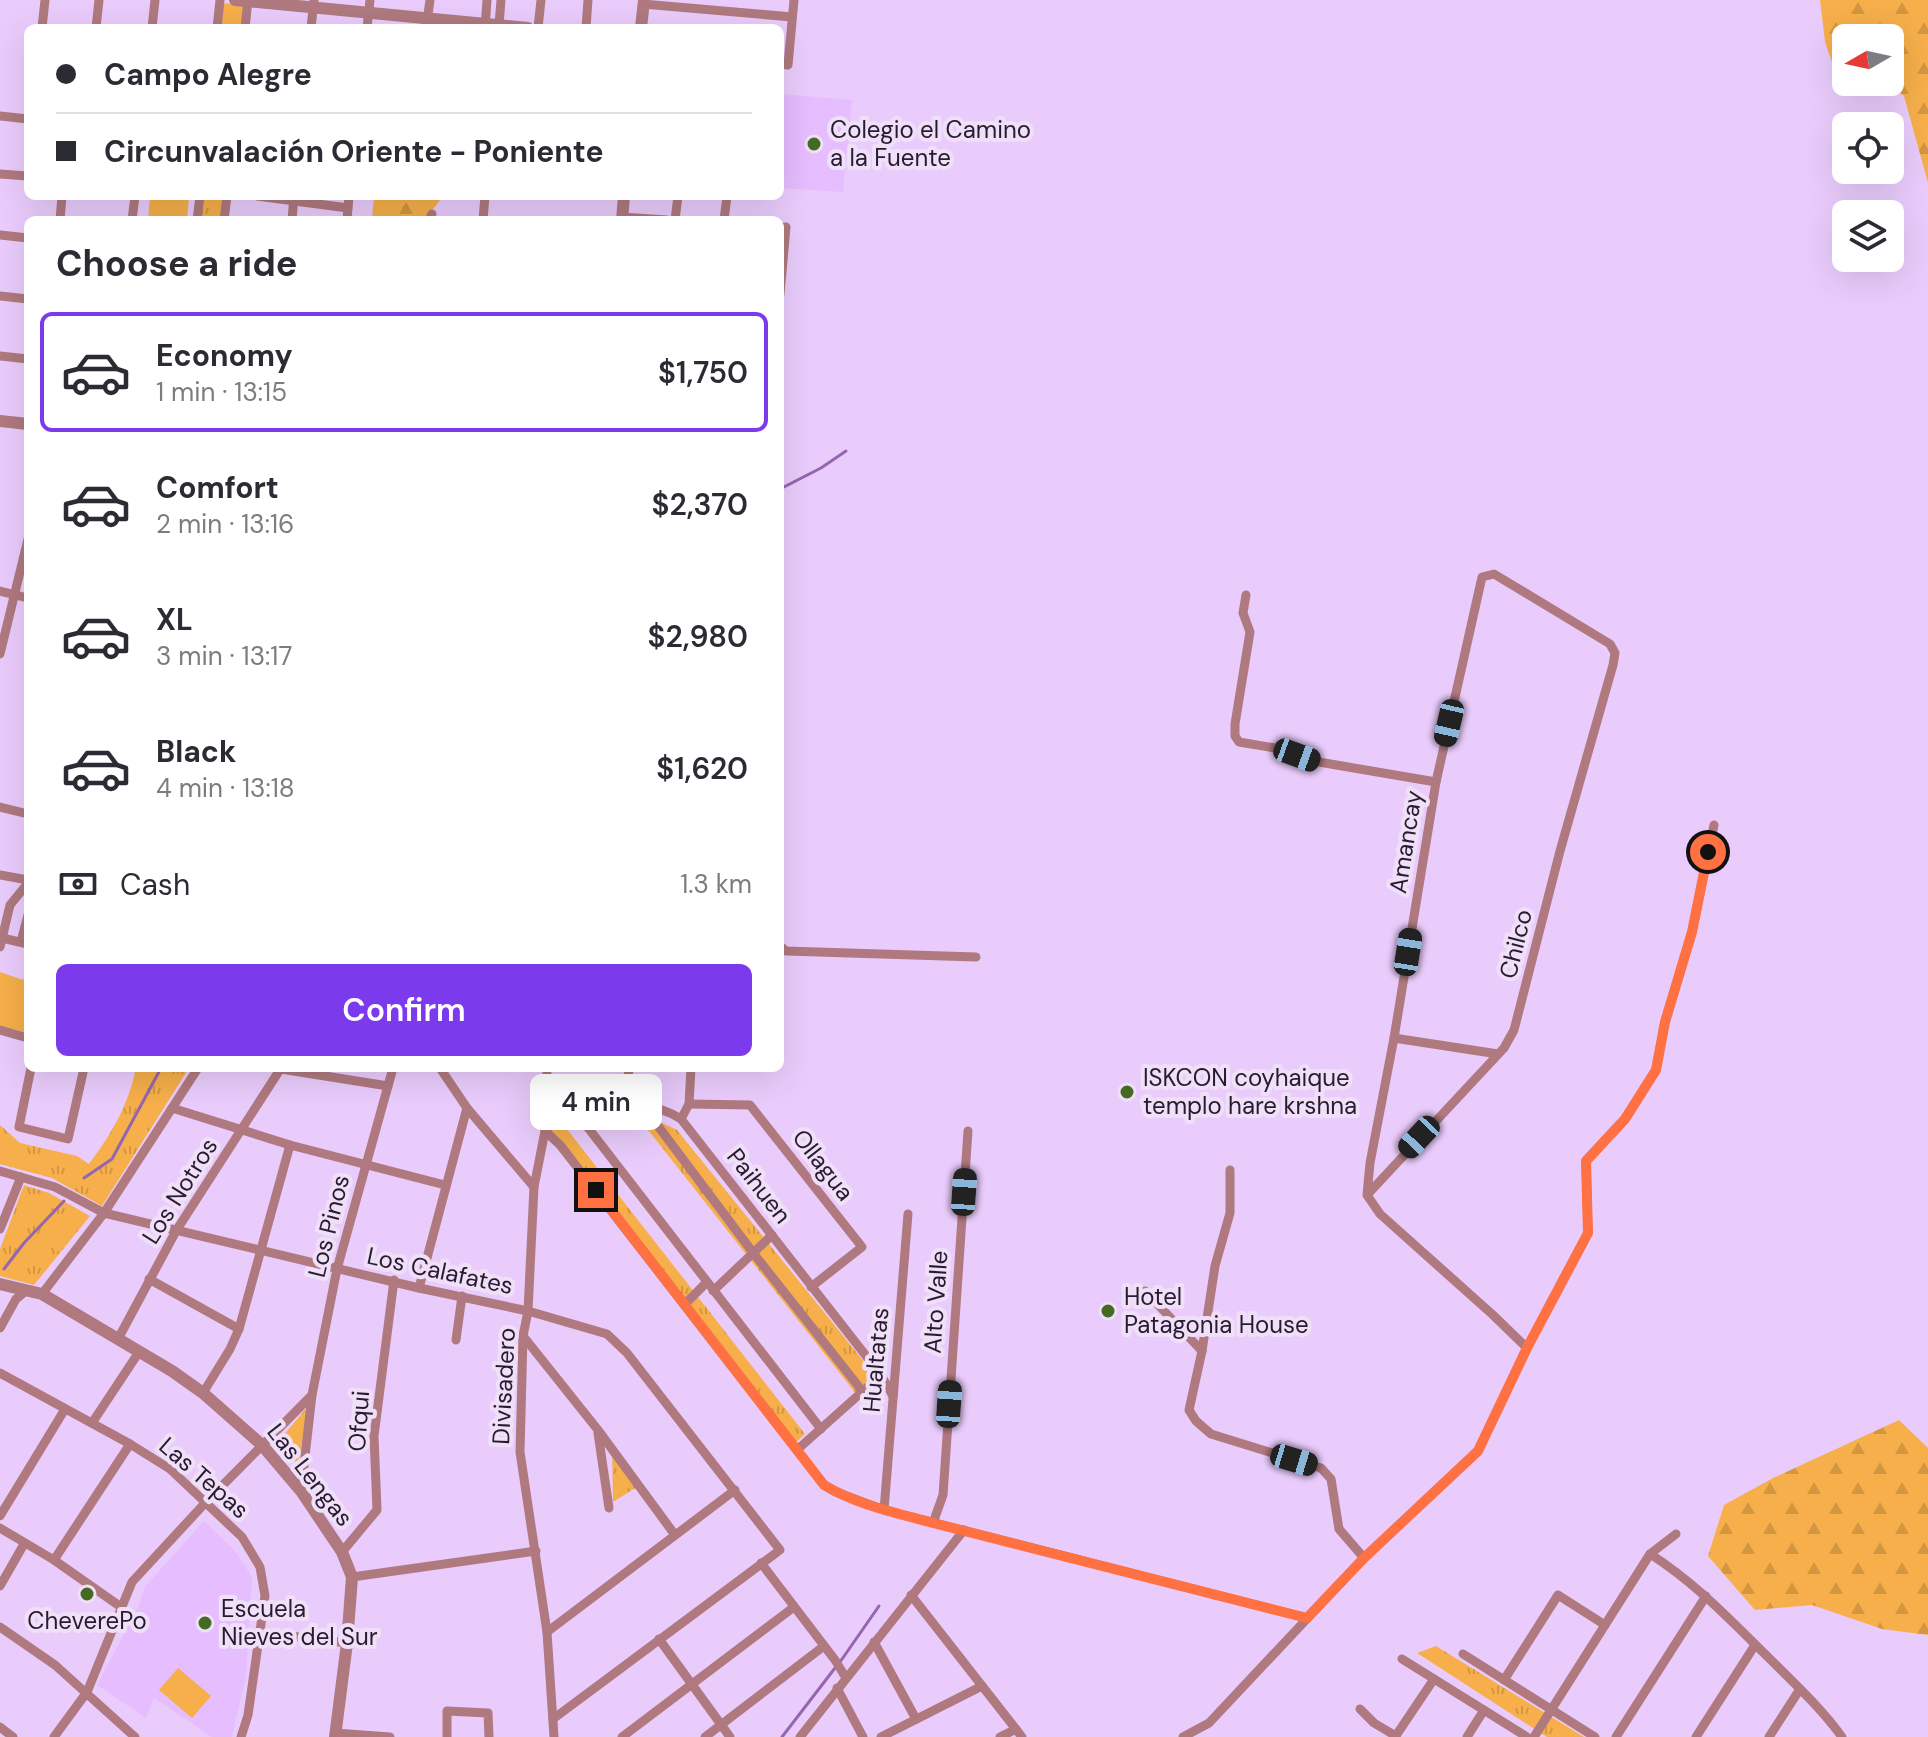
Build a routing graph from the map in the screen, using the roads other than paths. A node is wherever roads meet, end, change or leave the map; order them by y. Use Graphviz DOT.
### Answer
graph roads {
  1 [pos="45,0"];
  2 [pos="99,0"];
  3 [pos="155,0"];
  4 [pos="220,0"];
  5 [pos="243,0"];
  6 [pos="430,0"];
  7 [pos="487,0"];
  8 [pos="501,0"];
  9 [pos="541,0"];
  10 [pos="588,0"];
  11 [pos="794,0"];
  12 [pos="643,2"];
  13 [pos="314,4"];
  14 [pos="369,6"];
  15 [pos="792,17"];
  16 [pos="427,23"];
  17 [pos="42,24"];
  18 [pos="96,24"];
  19 [pos="152,24"];
  20 [pos="217,24"];
  21 [pos="245,24"];
  22 [pos="312,24"];
  23 [pos="485,24"];
  24 [pos="499,24"];
  25 [pos="538,24"];
  26 [pos="586,24"];
  27 [pos="641,24"];
  28 [pos="784,65"];
  29 [pos="0,116"];
  30 [pos="24,119"];
  31 [pos="0,174"];
  32 [pos="24,176"];
  33 [pos="305,200"];
  34 [pos="349,200"];
  35 [pos="348,208"];
  36 [pos="347,216"];
  37 [pos="0,235"];
  38 [pos="24,238"];
  39 [pos="0,296"];
  40 [pos="24,299"];
  41 [pos="0,356"];
  42 [pos="24,359"];
  43 [pos="0,421"];
  44 [pos="24,424"];
  45 [pos="24,555"];
  46 [pos="0,591"];
  47 [pos="14,594"];
  48 [pos="1246,595"];
  49 [pos="24,597"];
  50 [pos="1615,653"];
  51 [pos="0,654"];
  52 [pos="1436,782"];
  53 [pos="0,807"];
  54 [pos="24,813"];
  55 [pos="1714,825"];
  56 [pos="0,875"];
  57 [pos="24,881"];
  58 [pos="24,887"];
  59 [pos="1,942"];
  60 [pos="24,943"];
  61 [pos="784,949"];
  62 [pos="976,957"];
  63 [pos="0,1030"];
  64 [pos="24,1037"];
  65 [pos="1394,1038"];
  66 [pos="1498,1054"];
  67 [pos="30,1072"];
  68 [pos="83,1072"];
  69 [pos="195,1072"];
  70 [pos="279,1072"];
  71 [pos="305,1072"];
  72 [pos="392,1072"];
  73 [pos="443,1072"];
  74 [pos="547,1072"];
  75 [pos="629,1072"];
  76 [pos="691,1072"];
  77 [pos="388,1086"];
  78 [pos="689,1104"];
  79 [pos="625,1105"];
  80 [pos="643,1106"];
  81 [pos="572,1107"];
  82 [pos="172,1108"];
  83 [pos="467,1108"];
  84 [pos="681,1119"];
  85 [pos="243,1131"];
  86 [pos="545,1131"];
  87 [pos="968,1131"];
  88 [pos="290,1145"];
  89 [pos="365,1164"];
  90 [pos="1230,1170"];
  91 [pos="0,1171"];
  92 [pos="21,1177"];
  93 [pos="445,1185"];
  94 [pos="534,1187"];
  95 [pos="1367,1195"];
  96 [pos="104,1213"];
  97 [pos="908,1214"];
  98 [pos="0,1229"];
  99 [pos="176,1231"];
  100 [pos="772,1235"];
  101 [pos="260,1251"];
  102 [pos="754,1254"];
  103 [pos="337,1269"];
  104 [pos="149,1279"];
  105 [pos="394,1280"];
  106 [pos="0,1284"];
  107 [pos="710,1287"];
  108 [pos="811,1287"];
  109 [pos="419,1288"];
  110 [pos="27,1290"];
  111 [pos="1145,1291"];
  112 [pos="42,1294"];
  113 [pos="462,1296"];
  114 [pos="685,1304"];
  115 [pos="528,1311"];
  116 [pos="0,1328"];
  117 [pos="239,1329"];
  118 [pos="523,1336"];
  119 [pos="118,1339"];
  120 [pos="456,1340"];
  121 [pos="1527,1348"];
  122 [pos="1202,1351"];
  123 [pos="139,1352"];
  124 [pos="0,1373"];
  125 [pos="881,1375"];
  126 [pos="863,1392"];
  127 [pos="203,1393"];
  128 [pos="312,1395"];
  129 [pos="893,1396"];
  130 [pos="65,1409"];
  131 [pos="92,1423"];
  132 [pos="821,1429"];
  133 [pos="598,1430"];
  134 [pos="130,1444"];
  135 [pos="262,1445"];
  136 [pos="798,1449"];
  137 [pos="735,1490"];
  138 [pos="301,1491"];
  139 [pos="206,1502"];
  140 [pos="609,1508"];
  141 [pos="884,1510"];
  142 [pos="0,1516"];
  143 [pos="933,1523"];
  144 [pos="0,1528"];
  145 [pos="964,1530"];
  146 [pos="1676,1534"];
  147 [pos="675,1535"];
  148 [pos="24,1544"];
  149 [pos="536,1551"];
  150 [pos="342,1552"];
  151 [pos="1650,1554"];
  152 [pos="1364,1558"];
  153 [pos="54,1560"];
  154 [pos="761,1563"];
  155 [pos="352,1577"];
  156 [pos="0,1586"];
  157 [pos="911,1595"];
  158 [pos="1706,1596"];
  159 [pos="121,1607"];
  160 [pos="794,1607"];
  161 [pos="1307,1618"];
  162 [pos="1605,1625"];
  163 [pos="0,1627"];
  164 [pos="258,1632"];
  165 [pos="547,1632"];
  166 [pos="659,1639"];
  167 [pos="874,1642"];
  168 [pos="347,1643"];
  169 [pos="1755,1645"];
  170 [pos="824,1646"];
  171 [pos="1463,1654"];
  172 [pos="1402,1659"];
  173 [pos="844,1675"];
  174 [pos="1434,1679"];
  175 [pos="1504,1680"];
  176 [pos="693,1684"];
  177 [pos="982,1686"];
  178 [pos="837,1688"];
  179 [pos="1800,1689"];
  180 [pos="87,1692"];
  181 [pos="1360,1709"];
  182 [pos="1551,1709"];
  183 [pos="1484,1710"];
  184 [pos="553,1719"];
  185 [pos="916,1719"];
  186 [pos="722,1724"];
  187 [pos="1019,1733"];
  188 [pos="335,1735"];
  189 [pos="1396,1736"];
  190 [pos="54,1737"];
  191 [pos="135,1737"];
  192 [pos="241,1737"];
  193 [pos="390,1737"];
  194 [pos="447,1737"];
  195 [pos="489,1737"];
  196 [pos="554,1737"];
  197 [pos="622,1737"];
  198 [pos="705,1737"];
  199 [pos="730,1737"];
  200 [pos="800,1737"];
  201 [pos="863,1737"];
  202 [pos="881,1737"];
  203 [pos="1000,1737"];
  204 [pos="1183,1737"];
  205 [pos="1467,1737"];
  206 [pos="1527,1737"];
  207 [pos="1534,1737"];
  208 [pos="1595,1737"];
  209 [pos="1616,1737"];
  210 [pos="1696,1737"];
  211 [pos="1769,1737"];
  212 [pos="1842,1737"];
  1 -- 17 [label="street"];
  2 -- 18 [label="street"];
  3 -- 19 [label="street"];
  4 -- 20 [label="street"];
  5 -- 13 [label="street"];
  5 -- 21 [label="street"];
  6 -- 16 [label="street"];
  7 -- 23 [label="street"];
  8 -- 24 [label="street"];
  9 -- 25 [label="street"];
  10 -- 26 [label="street"];
  11 -- 15 [label="street"];
  12 -- 15 [label="street"];
  12 -- 27 [label="street"];
  13 -- 14 [label="street"];
  13 -- 22 [label="street"];
  14 -- 16 [label="street"];
  15 -- 28 [label="street"];
  29 -- 30 [label="street"];
  31 -- 32 [label="street"];
  33 -- 35 [label="street"];
  34 -- 35 [label="street"];
  35 -- 36 [label="street"];
  37 -- 38 [label="street"];
  39 -- 40 [label="street"];
  41 -- 42 [label="street"];
  43 -- 44 [label="street"];
  45 -- 47 [label="street"];
  46 -- 47 [label="street"];
  47 -- 49 [label="street"];
  47 -- 51 [label="street"];
  48 -- 52 [label="street"];
  50 -- 52 [label="street, Amancay"];
  50 -- 66 [label="street, Chilco"];
  52 -- 65 [label="street, Amancay"];
  53 -- 54 [label="street"];
  55 -- 121 [label="street"];
  56 -- 57 [label="street"];
  58 -- 59 [label="street"];
  59 -- 60 [label="street"];
  61 -- 62 [label="street"];
  63 -- 64 [label="street"];
  65 -- 66 [label="street"];
  65 -- 95 [label="street, Amancay"];
  66 -- 95 [label="street, Chilco"];
  67 -- 68 [label="street"];
  69 -- 82 [label="street"];
  70 -- 85 [label="street, Los Notros"];
  71 -- 77 [label="street"];
  72 -- 77 [label="street, Los Pinos"];
  73 -- 83 [label="street"];
  74 -- 86 [label="street, Divisadero"];
  75 -- 79 [label="street"];
  76 -- 78 [label="street"];
  77 -- 89 [label="street, Los Pinos"];
  78 -- 84 [label="street"];
  78 -- 108 [label="street, Ollagua"];
  79 -- 80 [label="street"];
  79 -- 81 [label="street"];
  80 -- 84 [label="street"];
  80 -- 102 [label="street"];
  81 -- 86 [label="street"];
  81 -- 107 [label="street"];
  82 -- 85 [label="street"];
  82 -- 96 [label="street"];
  83 -- 93 [label="street"];
  83 -- 94 [label="street"];
  84 -- 100 [label="street, Paihuen"];
  85 -- 88 [label="street"];
  85 -- 99 [label="street, Los Notros"];
  86 -- 94 [label="street, Divisadero"];
  86 -- 114 [label="street"];
  87 -- 143 [label="street, Alto Valle"];
  88 -- 89 [label="street"];
  88 -- 101 [label="street"];
  89 -- 93 [label="street"];
  89 -- 103 [label="street, Los Pinos"];
  90 -- 122 [label="street"];
  91 -- 92 [label="street, Los Calafates"];
  92 -- 96 [label="street, Los Calafates"];
  92 -- 98 [label="street"];
  93 -- 109 [label="street"];
  94 -- 115 [label="street, Divisadero"];
  95 -- 121 [label="street"];
  96 -- 99 [label="street, Los Calafates"];
  96 -- 112 [label="street"];
  97 -- 129 [label="street, Hualtatas"];
  99 -- 101 [label="street, Los Calafates"];
  99 -- 104 [label="street, Los Notros"];
  100 -- 102 [label="street"];
  100 -- 108 [label="street, Paihuen"];
  101 -- 103 [label="street, Los Calafates"];
  101 -- 117 [label="street"];
  102 -- 107 [label="street"];
  102 -- 126 [label="street"];
  103 -- 105 [label="street, Los Calafates"];
  103 -- 128 [label="street, Los Pinos"];
  104 -- 117 [label="street"];
  104 -- 119 [label="street, Los Notros"];
  105 -- 109 [label="street, Los Calafates"];
  105 -- 150 [label="street, Ofqui"];
  106 -- 110 [label="street, Las Lengas"];
  107 -- 114 [label="street"];
  107 -- 132 [label="street"];
  108 -- 125 [label="street, Paihuen"];
  109 -- 113 [label="street, Los Calafates"];
  110 -- 112 [label="street, Las Lengas"];
  110 -- 116 [label="street"];
  111 -- 122 [label="street"];
  112 -- 119 [label="street, Las Lengas"];
  113 -- 115 [label="street, Los Calafates"];
  113 -- 120 [label="street"];
  114 -- 136 [label="street"];
  115 -- 118 [label="street, Divisadero"];
  115 -- 137 [label="street, Los Calafates"];
  117 -- 127 [label="street"];
  118 -- 133 [label="street"];
  118 -- 149 [label="street, Divisadero"];
  119 -- 123 [label="street, Las Lengas"];
  121 -- 152 [label="street"];
  122 -- 152 [label="street"];
  123 -- 127 [label="street, Las Lengas"];
  123 -- 131 [label="street"];
  124 -- 130 [label="street, Las Tepas"];
  125 -- 126 [label="street"];
  125 -- 129 [label="street, Paihuen"];
  126 -- 132 [label="street"];
  127 -- 135 [label="street, Las Lengas"];
  128 -- 135 [label="street"];
  128 -- 138 [label="street, Los Pinos"];
  129 -- 141 [label="street, Hualtatas"];
  130 -- 131 [label="street, Las Tepas"];
  130 -- 142 [label="street"];
  131 -- 134 [label="street, Las Tepas"];
  132 -- 136 [label="street"];
  133 -- 140 [label="street"];
  133 -- 147 [label="street"];
  134 -- 139 [label="street, Las Tepas"];
  134 -- 153 [label="street"];
  135 -- 138 [label="street, Las Lengas"];
  135 -- 139 [label="street"];
  136 -- 141 [label="street"];
  137 -- 147 [label="street"];
  137 -- 154 [label="street, Los Calafates"];
  138 -- 150 [label="street, Las Lengas"];
  139 -- 159 [label="street"];
  139 -- 164 [label="street, Las Tepas"];
  141 -- 143 [label="street"];
  143 -- 145 [label="street"];
  144 -- 148 [label="street"];
  145 -- 157 [label="street"];
  145 -- 161 [label="street"];
  146 -- 151 [label="street"];
  147 -- 165 [label="street"];
  148 -- 153 [label="street"];
  148 -- 156 [label="street"];
  149 -- 155 [label="street"];
  149 -- 165 [label="street, Divisadero"];
  150 -- 155 [label="street, Las Lengas"];
  151 -- 158 [label="street"];
  151 -- 162 [label="street"];
  152 -- 161 [label="street"];
  153 -- 159 [label="street"];
  154 -- 160 [label="street"];
  154 -- 166 [label="street"];
  155 -- 168 [label="street, Las Lengas"];
  157 -- 167 [label="street"];
  157 -- 177 [label="street"];
  158 -- 169 [label="street"];
  158 -- 209 [label="street"];
  159 -- 180 [label="street"];
  160 -- 170 [label="street"];
  160 -- 176 [label="street"];
  161 -- 204 [label="street"];
  162 -- 175 [label="street"];
  162 -- 182 [label="street"];
  163 -- 180 [label="street"];
  164 -- 168 [label="street"];
  164 -- 192 [label="street, Las Tepas"];
  165 -- 184 [label="street, Divisadero"];
  166 -- 176 [label="street"];
  166 -- 184 [label="street"];
  167 -- 173 [label="street"];
  167 -- 185 [label="street"];
  168 -- 188 [label="street, Las Lengas"];
  169 -- 179 [label="street"];
  169 -- 210 [label="street"];
  170 -- 173 [label="street"];
  170 -- 186 [label="street"];
  171 -- 175 [label="street"];
  172 -- 174 [label="street"];
  173 -- 178 [label="street"];
  174 -- 183 [label="street"];
  174 -- 189 [label="street"];
  175 -- 182 [label="street"];
  176 -- 186 [label="street"];
  176 -- 197 [label="street"];
  177 -- 185 [label="street"];
  177 -- 187 [label="street"];
  178 -- 200 [label="street"];
  178 -- 201 [label="street"];
  179 -- 211 [label="street"];
  179 -- 212 [label="street"];
  180 -- 190 [label="street"];
  180 -- 191 [label="street"];
  181 -- 189 [label="street"];
  182 -- 207 [label="street"];
  182 -- 208 [label="street"];
  183 -- 205 [label="street"];
  183 -- 206 [label="street"];
  184 -- 196 [label="street, Divisadero"];
  185 -- 202 [label="street"];
  186 -- 198 [label="street"];
  186 -- 199 [label="street"];
  187 -- 203 [label="street"];
  188 -- 193 [label="street"];
  194 -- 195 [label="street"];
}
